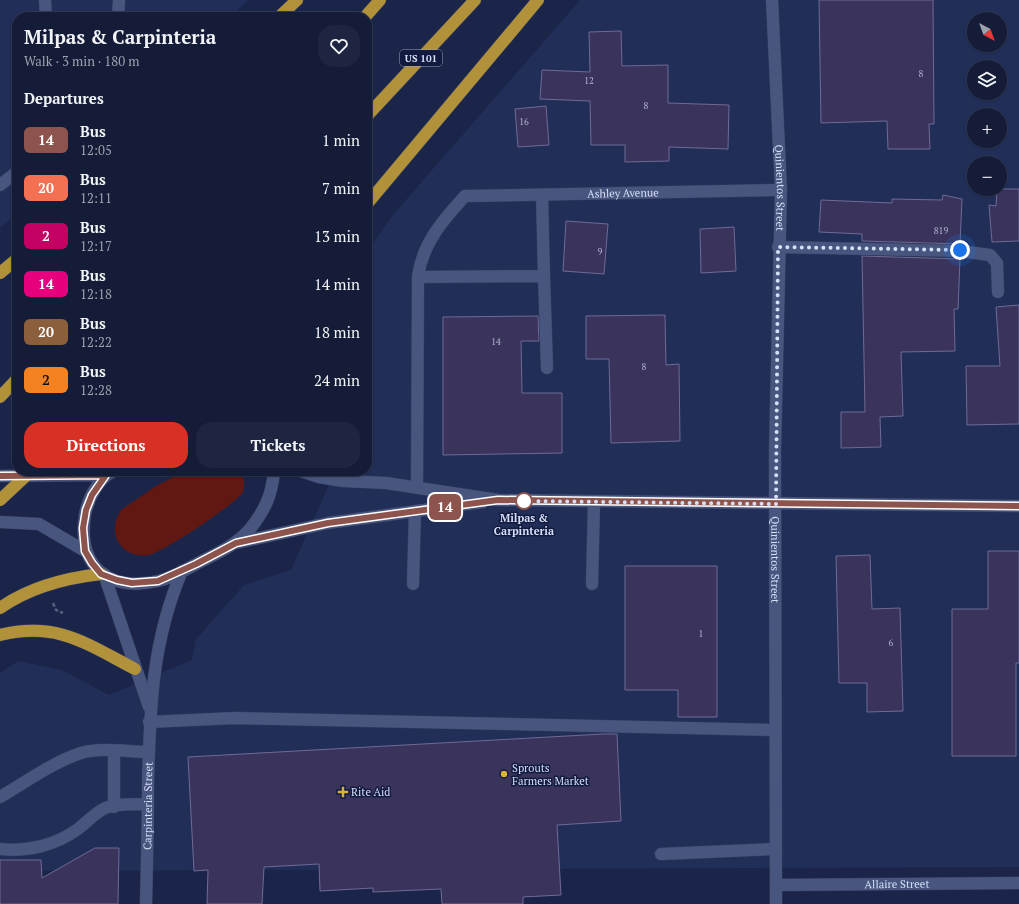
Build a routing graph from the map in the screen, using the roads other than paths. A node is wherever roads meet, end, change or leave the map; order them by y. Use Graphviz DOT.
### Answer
graph roads {
  1 [pos="45,0"];
  2 [pos="120,0"];
  3 [pos="297,0"];
  4 [pos="380,0"];
  5 [pos="475,0"];
  6 [pos="538,0"];
  7 [pos="772,0"];
  8 [pos="46,12"];
  9 [pos="119,12"];
  10 [pos="284,12"];
  11 [pos="369,12"];
  12 [pos="372,111"];
  13 [pos="12,176"];
  14 [pos="0,185"];
  15 [pos="781,190"];
  16 [pos="542,195"];
  17 [pos="372,198"];
  18 [pos="778,247"];
  19 [pos="12,263"];
  20 [pos="0,273"];
  21 [pos="544,276"];
  22 [pos="418,277"];
  23 [pos="998,292"];
  24 [pos="547,368"];
  25 [pos="12,384"];
  26 [pos="0,397"];
  27 [pos="0,476"];
  28 [pos="12,476"];
  29 [pos="26,476"];
  30 [pos="108,476"];
  31 [pos="273,476"];
  32 [pos="316,476"];
  33 [pos="417,488"];
  34 [pos="0,500"];
  35 [pos="498,500"];
  36 [pos="594,503"];
  37 [pos="776,504"];
  38 [pos="1019,506"];
  39 [pos="415,512"];
  40 [pos="0,522"];
  41 [pos="236,543"];
  42 [pos="85,551"];
  43 [pos="182,571"];
  44 [pos="103,574"];
  45 [pos="413,584"];
  46 [pos="592,584"];
  47 [pos="0,608"];
  48 [pos="0,635"];
  49 [pos="135,669"];
  50 [pos="150,708"];
  51 [pos="149,722"];
  52 [pos="775,730"];
  53 [pos="114,751"];
  54 [pos="149,752"];
  55 [pos="0,797"];
  56 [pos="148,804"];
  57 [pos="114,807"];
  58 [pos="0,849"];
  59 [pos="776,849"];
  60 [pos="661,854"];
  61 [pos="1019,883"];
  62 [pos="776,885"];
  63 [pos="146,904"];
  64 [pos="776,904"];
  1 -- 8 [label="street"];
  2 -- 9 [label="street"];
  3 -- 10 [label="highway"];
  4 -- 11 [label="highway"];
  5 -- 12 [label="highway, US 101"];
  6 -- 17 [label="highway"];
  7 -- 15 [label="street, Quinientos Street"];
  13 -- 14 [label="street"];
  15 -- 16 [label="street, Ashley Avenue"];
  15 -- 18 [label="street, Quinientos Street"];
  16 -- 21 [label="street"];
  16 -- 22 [label="street, Ashley Avenue"];
  18 -- 23 [label="street"];
  18 -- 37 [label="street, Quinientos Street"];
  19 -- 20 [label="highway"];
  21 -- 22 [label="street"];
  21 -- 24 [label="street"];
  22 -- 33 [label="street"];
  25 -- 26 [label="highway"];
  27 -- 28 [label="street"];
  29 -- 34 [label="highway, bridge"];
  30 -- 42 [label="street"];
  31 -- 41 [label="street"];
  32 -- 33 [label="street"];
  33 -- 35 [label="street"];
  35 -- 36 [label="street"];
  35 -- 39 [label="street"];
  36 -- 37 [label="street"];
  36 -- 46 [label="street"];
  37 -- 38 [label="street"];
  37 -- 52 [label="street, Quinientos Street"];
  39 -- 41 [label="street"];
  39 -- 45 [label="street"];
  40 -- 42 [label="street"];
  41 -- 43 [label="street"];
  42 -- 44 [label="street"];
  43 -- 44 [label="street"];
  43 -- 50 [label="street, Carpinteria Street"];
  44 -- 47 [label="highway"];
  44 -- 49 [label="street, Carpinteria Street"];
  48 -- 49 [label="highway"];
  49 -- 50 [label="street, Carpinteria Street"];
  50 -- 51 [label="street, Carpinteria Street"];
  51 -- 52 [label="street"];
  51 -- 54 [label="street, Carpinteria Street"];
  52 -- 59 [label="street, Quinientos Street"];
  53 -- 54 [label="street"];
  53 -- 55 [label="street"];
  53 -- 57 [label="street"];
  54 -- 56 [label="street, Carpinteria Street"];
  56 -- 57 [label="street"];
  56 -- 63 [label="street, Carpinteria Street"];
  57 -- 58 [label="street"];
  59 -- 60 [label="street"];
  59 -- 62 [label="street, Quinientos Street"];
  61 -- 62 [label="street, Allaire Street"];
  62 -- 64 [label="street, Quinientos Street"];
}
